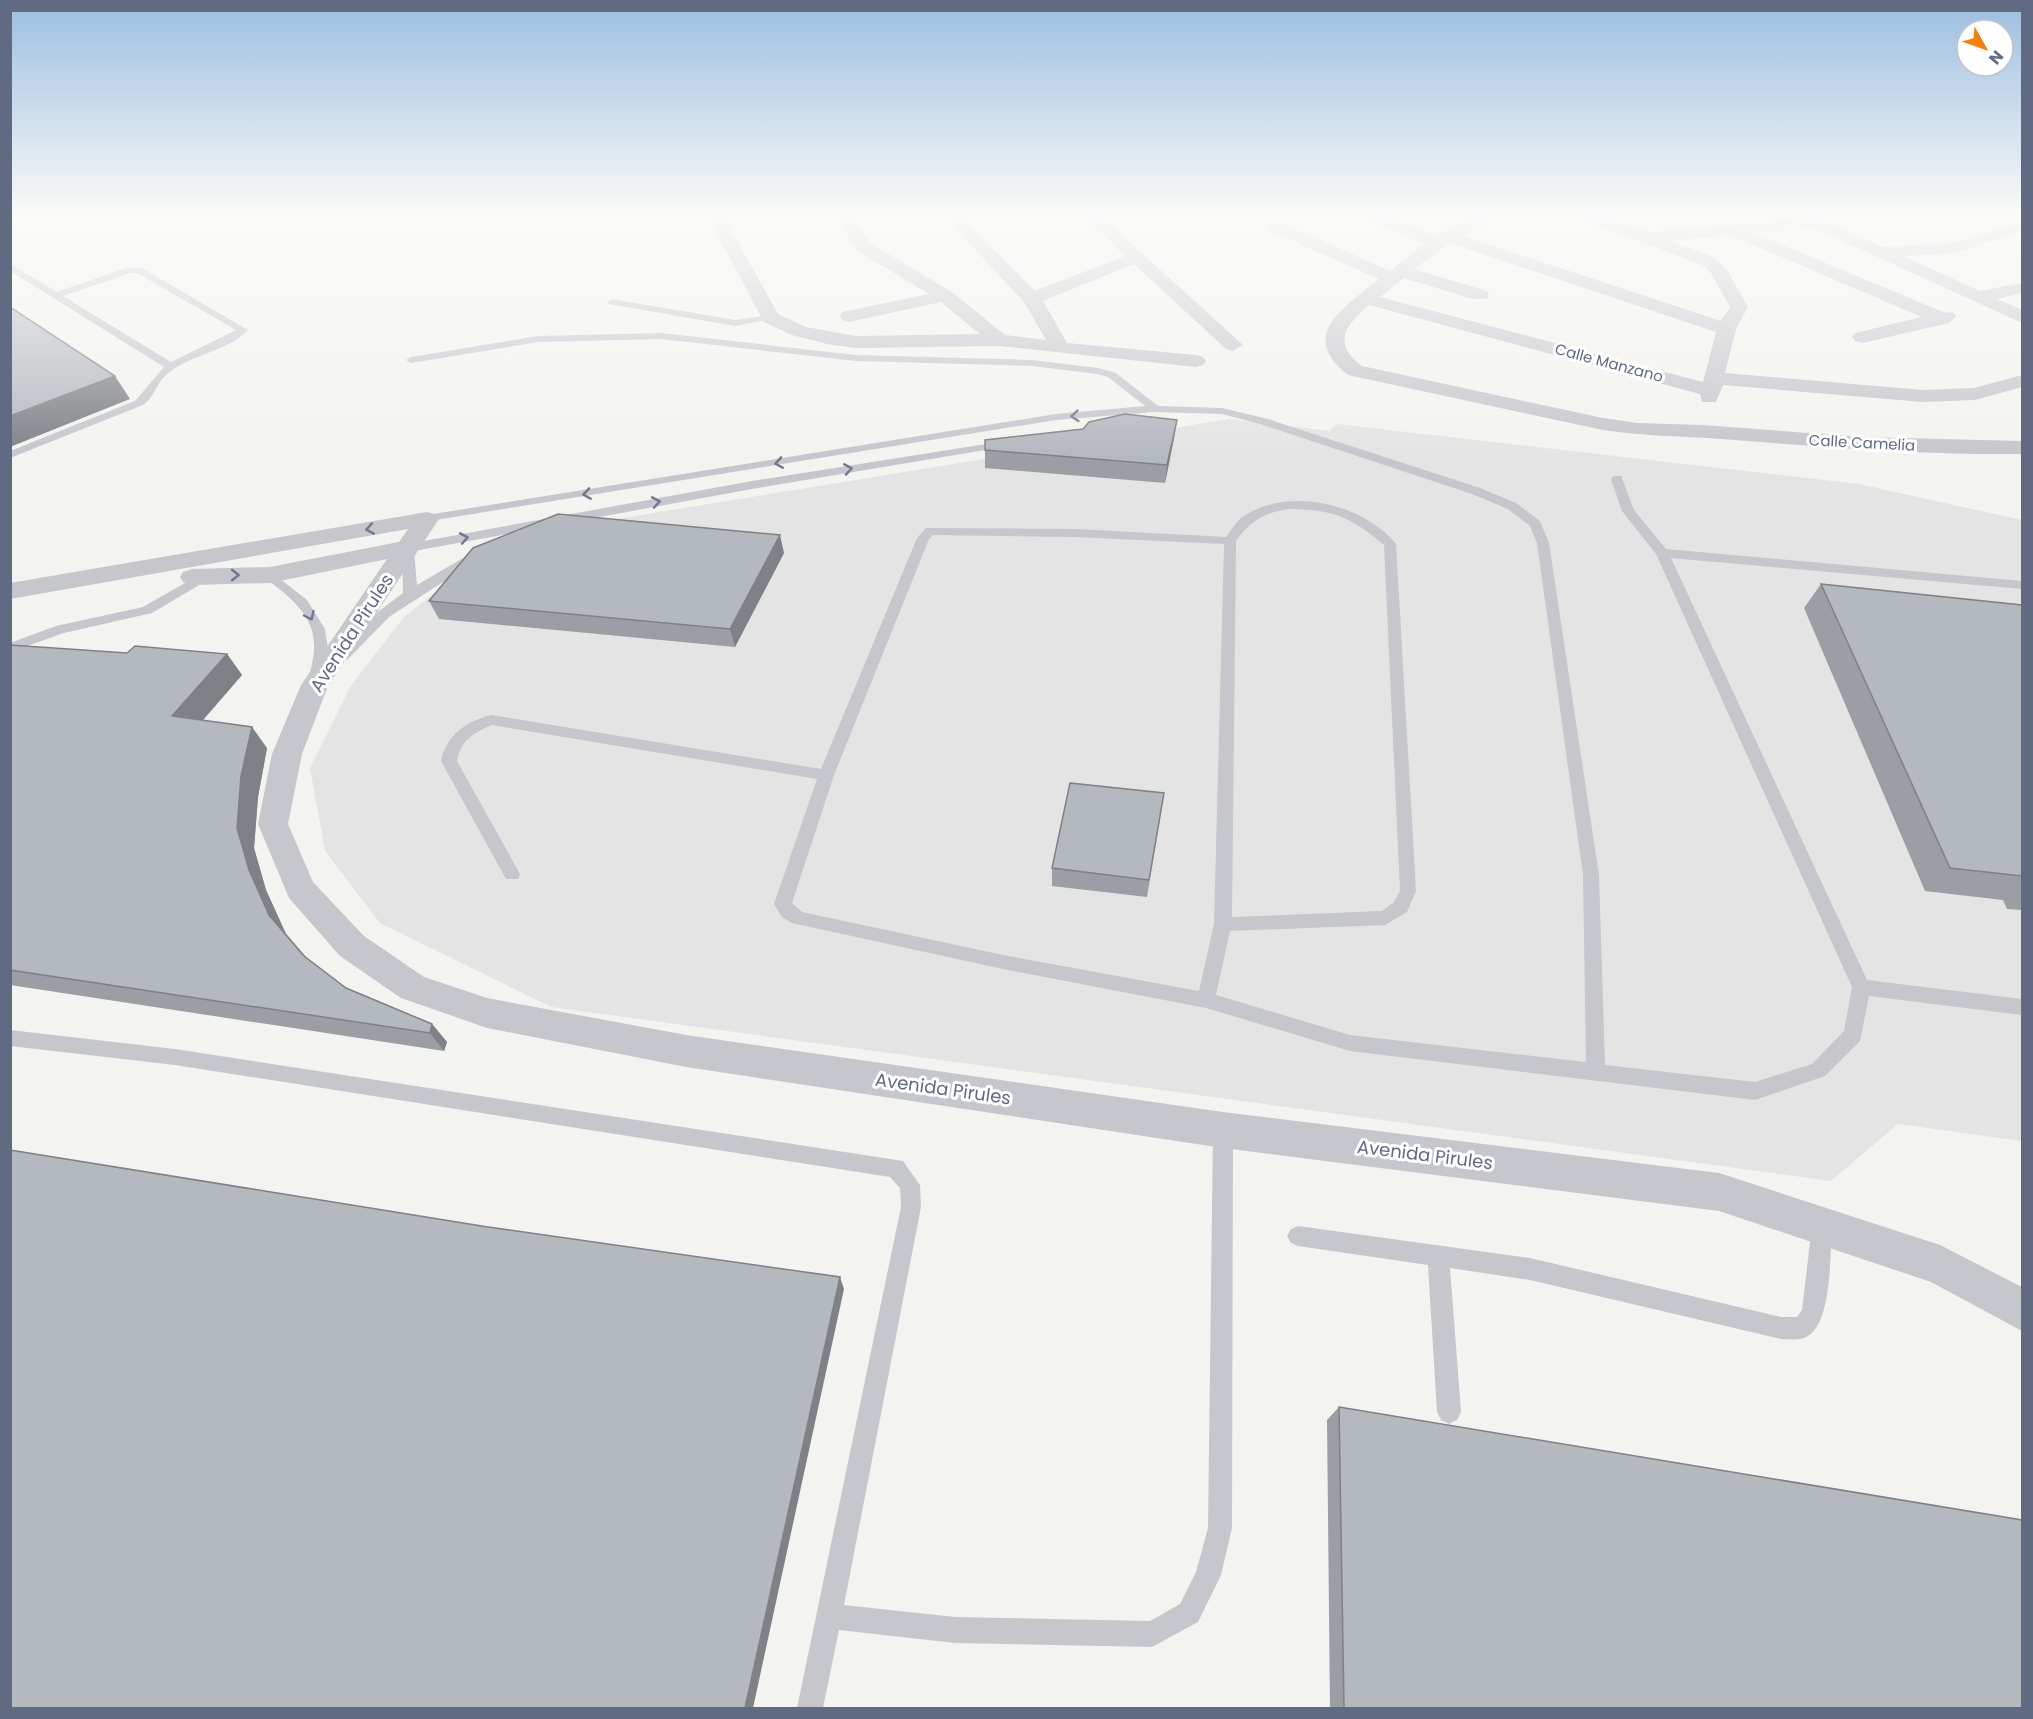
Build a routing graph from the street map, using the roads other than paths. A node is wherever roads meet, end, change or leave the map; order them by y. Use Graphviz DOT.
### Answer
graph roads {
  1 [pos="61,297"];
  2 [pos="186,297"];
  3 [pos="760,297"];
  4 [pos="939,297"];
  5 [pos="947,297"];
  6 [pos="1036,297"];
  7 [pos="1181,297"];
  8 [pos="1625,297"];
  9 [pos="1733,297"];
  10 [pos="1891,297"];
  11 [pos="1978,297"];
  12 [pos="1032,299"];
  13 [pos="1367,299"];
  14 [pos="612,302"];
  15 [pos="1998,306"];
  16 [pos="849,316"];
  17 [pos="2022,317"];
  18 [pos="771,318"];
  19 [pos="1942,319"];
  20 [pos="1726,329"];
  21 [pos="1862,337"];
  22 [pos="1000,340"];
  23 [pos="1233,345"];
  24 [pos="1060,348"];
  25 [pos="411,360"];
  26 [pos="1196,361"];
  27 [pos="171,367"];
  28 [pos="2022,381"];
  29 [pos="1712,384"];
  30 [pos="1155,410"];
  31 [pos="1092,427"];
  32 [pos="1703,431"];
  33 [pos="1024,441"];
  34 [pos="2022,448"];
  35 [pos="10,455"];
  36 [pos="1617,479"];
  37 [pos="428,519"];
  38 [pos="567,519"];
  39 [pos="1230,541"];
  40 [pos="407,548"];
  41 [pos="1662,553"];
  42 [pos="206,575"];
  43 [pos="270,575"];
  44 [pos="2022,585"];
  45 [pos="65,590"];
  46 [pos="10,591"];
  47 [pos="410,595"];
  48 [pos="10,606"];
  49 [pos="10,648"];
  50 [pos="315,685"];
  51 [pos="826,775"];
  52 [pos="512,874"];
  53 [pos="1222,924"];
  54 [pos="1861,987"];
  55 [pos="1206,1000"];
  56 [pos="2022,1007"];
  57 [pos="10,1038"];
  58 [pos="1596,1074"];
  59 [pos="1223,1130"];
  60 [pos="1822,1226"];
  61 [pos="1298,1236"];
  62 [pos="1438,1256"];
  63 [pos="2022,1310"];
  64 [pos="1449,1412"];
  65 [pos="828,1616"];
  66 [pos="810,1708"];
  1 -- 27 [label="lane"];
  2 -- 27 [label="lane"];
  3 -- 18 [label="street"];
  4 -- 16 [label="street"];
  5 -- 22 [label="street"];
  6 -- 12 [label="street"];
  7 -- 23 [label="street"];
  8 -- 20 [label="street"];
  9 -- 20 [label="street"];
  10 -- 19 [label="street"];
  11 -- 15 [label="street"];
  12 -- 24 [label="street"];
  13 -- 29 [label="street, Calle Manzano"];
  13 -- 32 [label="street, Calle Camelia"];
  14 -- 18 [label="lane"];
  15 -- 17 [label="street"];
  15 -- 19 [label="street"];
  18 -- 22 [label="street"];
  19 -- 21 [label="street"];
  20 -- 29 [label="street"];
  22 -- 24 [label="street"];
  24 -- 26 [label="street"];
  25 -- 30 [label="lane"];
  27 -- 35 [label="lane"];
  28 -- 29 [label="street, Calle Manzano"];
  29 -- 32 [label="street"];
  30 -- 31 [label="lane"];
  30 -- 37 [label="lane, one-way"];
  30 -- 58 [label="lane"];
  32 -- 34 [label="street, Calle Camelia"];
  38 -- 33 [label="lane, one-way"];
  36 -- 41 [label="lane"];
  37 -- 40 [label="street, Avenida Pirules"];
  37 -- 45 [label="street, one-way"];
  40 -- 38 [label="lane, one-way"];
  38 -- 47 [label="lane"];
  39 -- 51 [label="lane"];
  39 -- 53 [label="lane"];
  39 -- 53 [label="lane"];
  40 -- 43 [label="street"];
  40 -- 47 [label="lane"];
  40 -- 50 [label="street, Avenida Pirules"];
  41 -- 44 [label="lane"];
  41 -- 54 [label="lane"];
  42 -- 43 [label="street, one-way"];
  42 -- 45 [label="street"];
  42 -- 49 [label="lane"];
  43 -- 50 [label="lane, one-way"];
  45 -- 46 [label="street"];
  45 -- 48 [label="street"];
  47 -- 50 [label="lane"];
  50 -- 59 [label="street, Avenida Pirules"];
  51 -- 52 [label="lane"];
  51 -- 55 [label="lane"];
  53 -- 55 [label="lane"];
  54 -- 56 [label="lane"];
  54 -- 58 [label="lane"];
  55 -- 58 [label="lane"];
  57 -- 65 [label="lane"];
  59 -- 60 [label="street, Avenida Pirules"];
  59 -- 65 [label="lane"];
  60 -- 62 [label="lane"];
  60 -- 63 [label="street, Avenida Pirules"];
  61 -- 62 [label="lane"];
  62 -- 64 [label="lane"];
  65 -- 66 [label="lane"];
}
